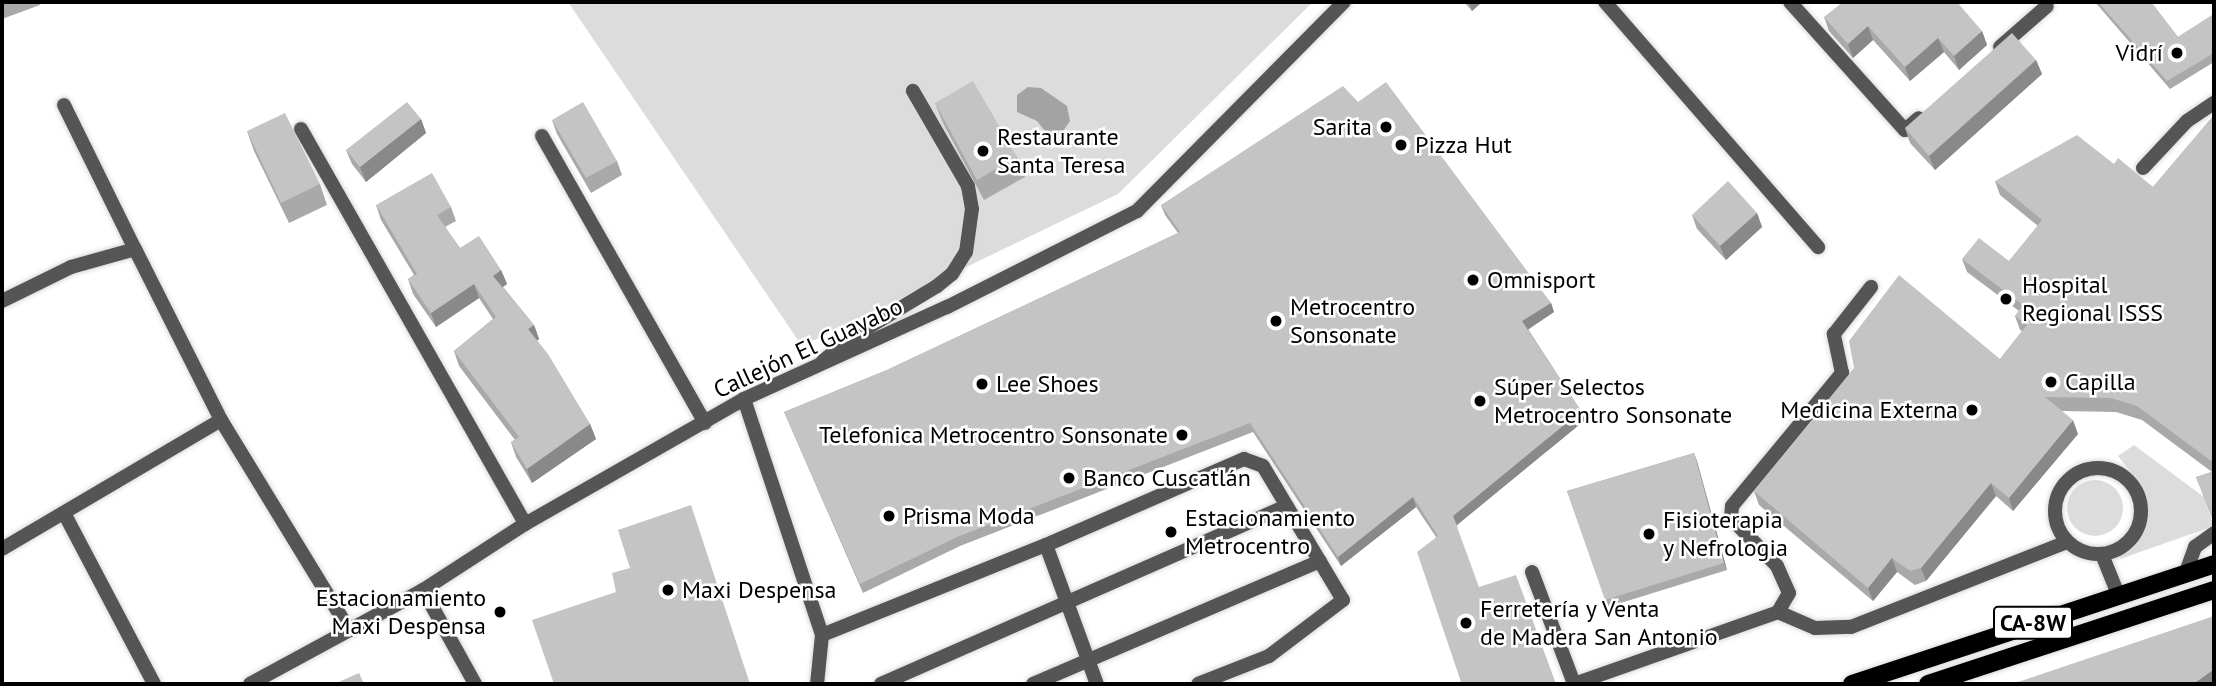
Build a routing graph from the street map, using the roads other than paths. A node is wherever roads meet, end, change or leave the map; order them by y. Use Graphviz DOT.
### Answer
graph roads {
  1 [pos="1344,2"];
  2 [pos="1605,2"];
  3 [pos="1790,2"];
  4 [pos="2047,6"];
  5 [pos="1986,59"];
  6 [pos="913,91"];
  7 [pos="2214,103"];
  8 [pos="1936,104"];
  9 [pos="64,105"];
  10 [pos="301,129"];
  11 [pos="542,136"];
  12 [pos="2143,168"];
  13 [pos="1818,247"];
  14 [pos="135,249"];
  15 [pos="1871,287"];
  16 [pos="2,301"];
  17 [pos="817,366"];
  18 [pos="744,399"];
  19 [pos="221,420"];
  20 [pos="705,423"];
  21 [pos="1287,506"];
  22 [pos="64,513"];
  23 [pos="525,524"];
  24 [pos="2214,533"];
  25 [pos="2067,542"];
  26 [pos="1046,545"];
  27 [pos="2,550"];
  28 [pos="2103,557"];
  29 [pos="1320,561"];
  30 [pos="2214,564"];
  31 [pos="1532,572"];
  32 [pos="2186,572"];
  33 [pos="423,590"];
  34 [pos="2214,590"];
  35 [pos="2118,594"];
  36 [pos="1068,604"];
  37 [pos="1777,612"];
  38 [pos="349,630"];
  39 [pos="822,635"];
  40 [pos="1088,660"];
  41 [pos="154,684"];
  42 [pos="250,684"];
  43 [pos="475,684"];
  44 [pos="817,684"];
  45 [pos="881,684"];
  46 [pos="1033,684"];
  47 [pos="1097,684"];
  48 [pos="1198,684"];
  49 [pos="1852,684"];
  50 [pos="1928,684"];
  1 -- 17 [label="street, Callejón El Guayabo"];
  2 -- 13 [label="street"];
  3 -- 8 [label="street"];
  4 -- 5 [label="street"];
  6 -- 17 [label="street"];
  7 -- 12 [label="street"];
  9 -- 14 [label="street"];
  10 -- 23 [label="street"];
  11 -- 20 [label="street"];
  14 -- 16 [label="street"];
  14 -- 19 [label="street"];
  15 -- 37 [label="street"];
  17 -- 18 [label="street, Callejón El Guayabo"];
  18 -- 20 [label="street, Callejón El Guayabo"];
  18 -- 39 [label="street"];
  19 -- 22 [label="street"];
  19 -- 38 [label="street"];
  20 -- 23 [label="street, Callejón El Guayabo"];
  21 -- 26 [label="street"];
  21 -- 29 [label="street"];
  21 -- 36 [label="street"];
  22 -- 27 [label="street"];
  22 -- 41 [label="street"];
  23 -- 33 [label="street, Callejón El Guayabo"];
  24 -- 32 [label="street"];
  25 -- 28 [label="street"];
  25 -- 28 [label="street"];
  25 -- 37 [label="street"];
  26 -- 36 [label="street"];
  26 -- 39 [label="street"];
  28 -- 35 [label="street"];
  29 -- 40 [label="street"];
  29 -- 48 [label="street"];
  30 -- 32 [label="main road, CA-8W"];
  31 -- 37 [label="street"];
  32 -- 35 [label="main road, CA-8W"];
  33 -- 38 [label="street, Callejón El Guayabo"];
  33 -- 43 [label="street"];
  34 -- 50 [label="main road, CA-8W"];
  35 -- 49 [label="main road, CA-8W"];
  36 -- 40 [label="street"];
  36 -- 45 [label="street"];
  38 -- 42 [label="street, Callejón El Guayabo"];
  39 -- 44 [label="street"];
  40 -- 46 [label="street"];
  40 -- 47 [label="street"];
}
